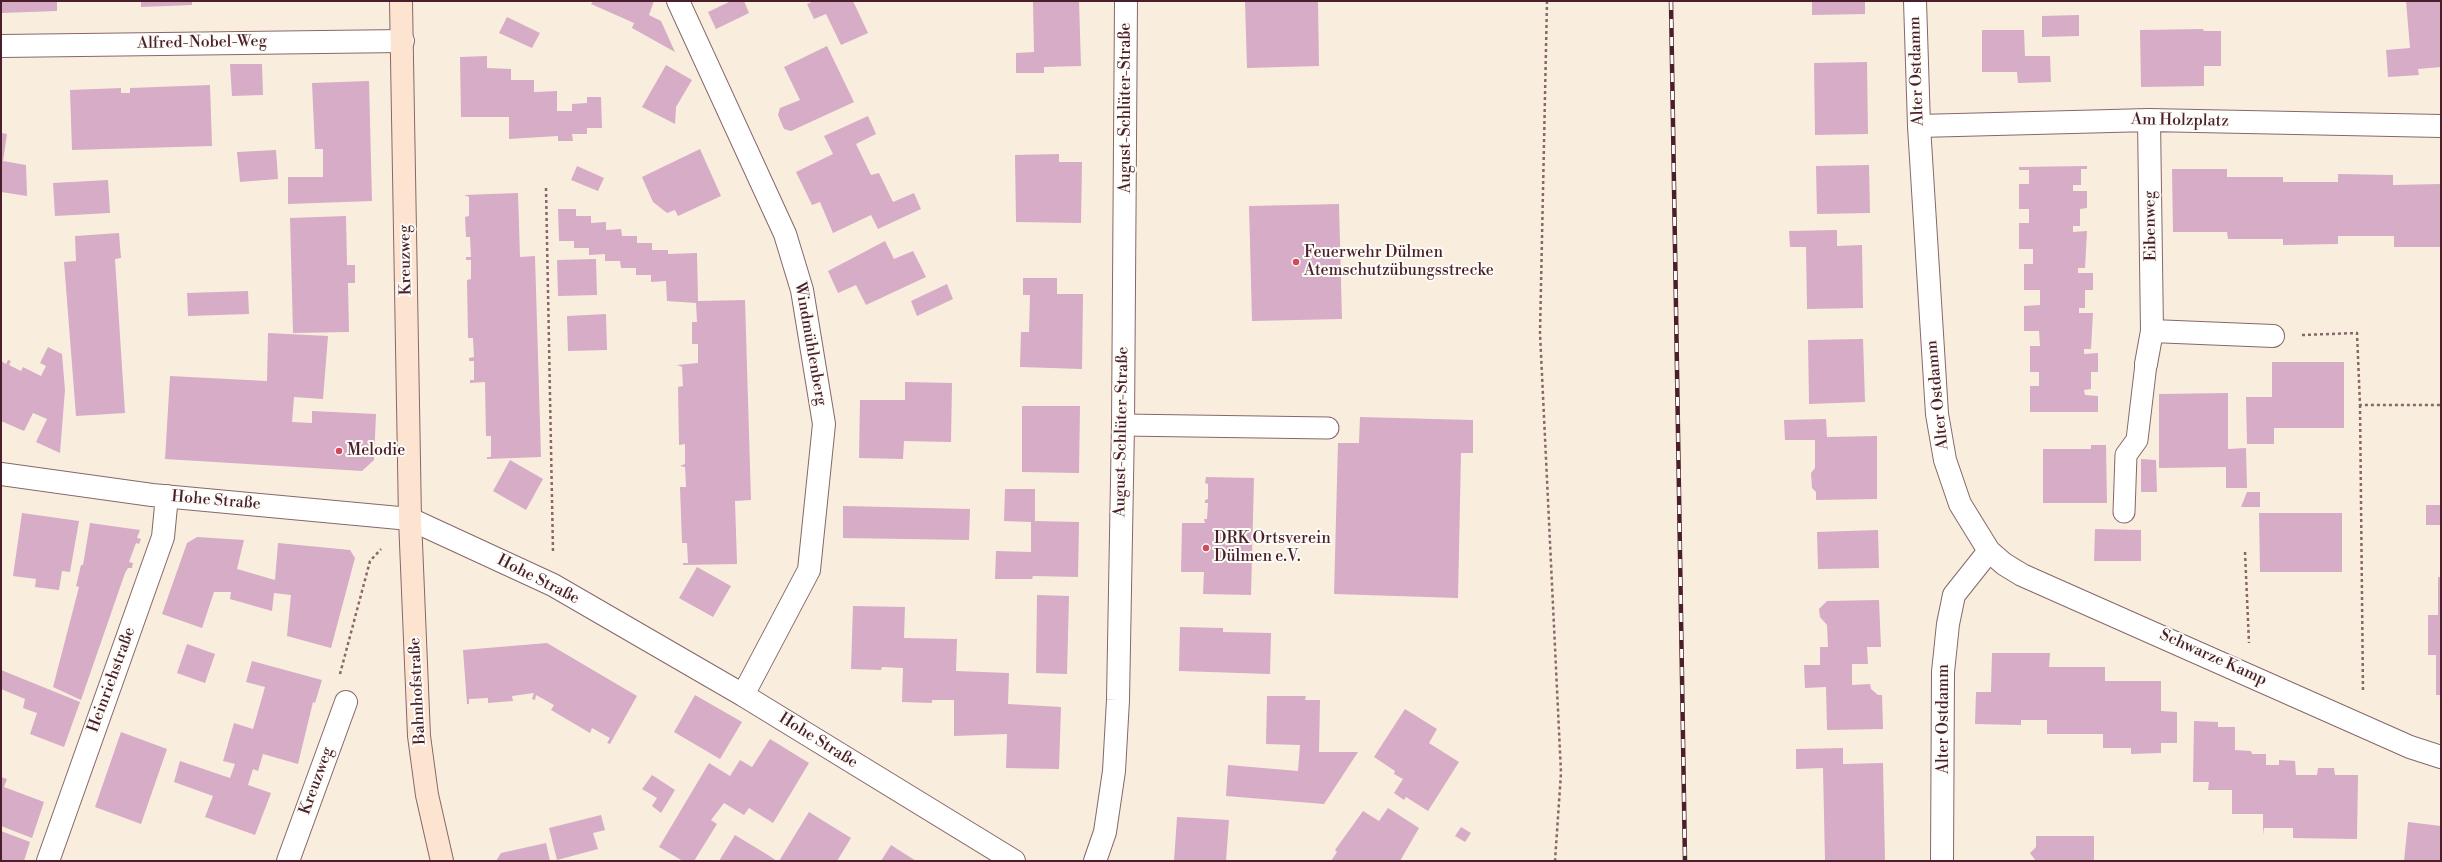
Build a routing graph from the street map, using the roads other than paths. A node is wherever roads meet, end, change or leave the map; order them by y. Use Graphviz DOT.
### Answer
graph roads {
  1 [pos="401,1"];
  2 [pos="678,1"];
  3 [pos="1126,1"];
  4 [pos="1915,1"];
  5 [pos="403,41"];
  6 [pos="1,46"];
  7 [pos="2149,120"];
  8 [pos="1919,126"];
  9 [pos="2441,126"];
  10 [pos="2152,331"];
  11 [pos="2273,336"];
  12 [pos="2146,364"];
  13 [pos="1123,425"];
  14 [pos="1328,428"];
  15 [pos="1,474"];
  16 [pos="168,496"];
  17 [pos="2124,512"];
  18 [pos="410,519"];
  19 [pos="1989,551"];
  20 [pos="743,695"];
  21 [pos="346,702"];
  22 [pos="2441,758"];
  23 [pos="48,861"];
  24 [pos="288,861"];
  25 [pos="442,861"];
  26 [pos="1014,861"];
  27 [pos="1095,861"];
  28 [pos="1942,861"];
  1 -- 5 [label="street, Kreuzweg"];
  2 -- 20 [label="street, Windmühlenberg"];
  3 -- 13 [label="street, August-Schlüter-Straße"];
  4 -- 8 [label="street, Alter Ostdamm"];
  5 -- 6 [label="street, Alfred-Nobel-Weg"];
  5 -- 18 [label="street, Kreuzweg"];
  7 -- 8 [label="street, Am Holzplatz"];
  7 -- 9 [label="street, Am Holzplatz"];
  7 -- 10 [label="street, Eibenweg"];
  8 -- 19 [label="street, Alter Ostdamm"];
  10 -- 11 [label="street"];
  10 -- 12 [label="street, Eibenweg"];
  12 -- 17 [label="lane"];
  13 -- 14 [label="lane"];
  13 -- 27 [label="street, August-Schlüter-Straße"];
  15 -- 16 [label="street, Hohe Straße"];
  16 -- 18 [label="street, Hohe Straße"];
  16 -- 23 [label="street, Heinrichstraße"];
  18 -- 20 [label="street, Hohe Straße"];
  18 -- 25 [label="street, Bahnhofstraße"];
  19 -- 22 [label="street, Schwarze Kamp"];
  19 -- 28 [label="street, Alter Ostdamm"];
  20 -- 26 [label="street, Hohe Straße"];
  21 -- 24 [label="street, Kreuzweg"];
}
